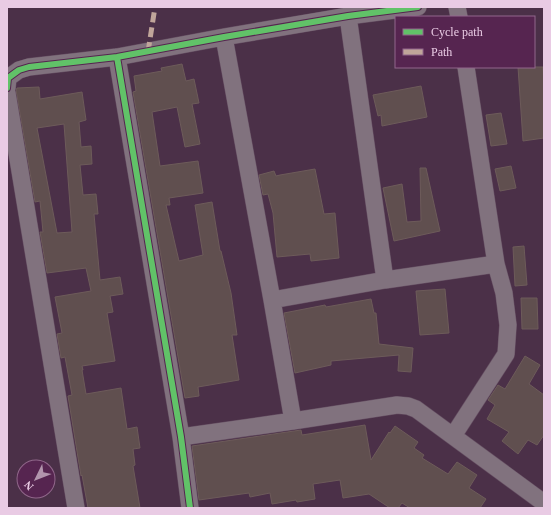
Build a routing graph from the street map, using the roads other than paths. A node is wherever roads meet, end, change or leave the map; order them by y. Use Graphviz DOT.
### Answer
graph roads {
  1 [pos="418,7"];
  2 [pos="348,16"];
  3 [pos="224,37"];
  4 [pos="117,57"];
  5 [pos="466,68"];
  6 [pos="7,88"];
  7 [pos="7,93"];
  8 [pos="496,264"];
  9 [pos="385,280"];
  10 [pos="272,300"];
  11 [pos="293,421"];
  12 [pos="453,436"];
  13 [pos="181,437"];
  14 [pos="544,504"];
  15 [pos="76,508"];
  16 [pos="190,508"];
  17 [pos="542,508"];
  1 -- 2 [label="street"];
  2 -- 3 [label="street"];
  2 -- 9 [label="street"];
  3 -- 4 [label="street"];
  3 -- 10 [label="street"];
  4 -- 6 [label="street"];
  4 -- 13 [label="street"];
  5 -- 8 [label="street"];
  7 -- 15 [label="street"];
  8 -- 9 [label="street"];
  8 -- 12 [label="street"];
  9 -- 10 [label="street"];
  10 -- 11 [label="street"];
  11 -- 12 [label="street"];
  11 -- 13 [label="street"];
  12 -- 14 [label="street"];
  13 -- 16 [label="street"];
  14 -- 17 [label="street"];
}
